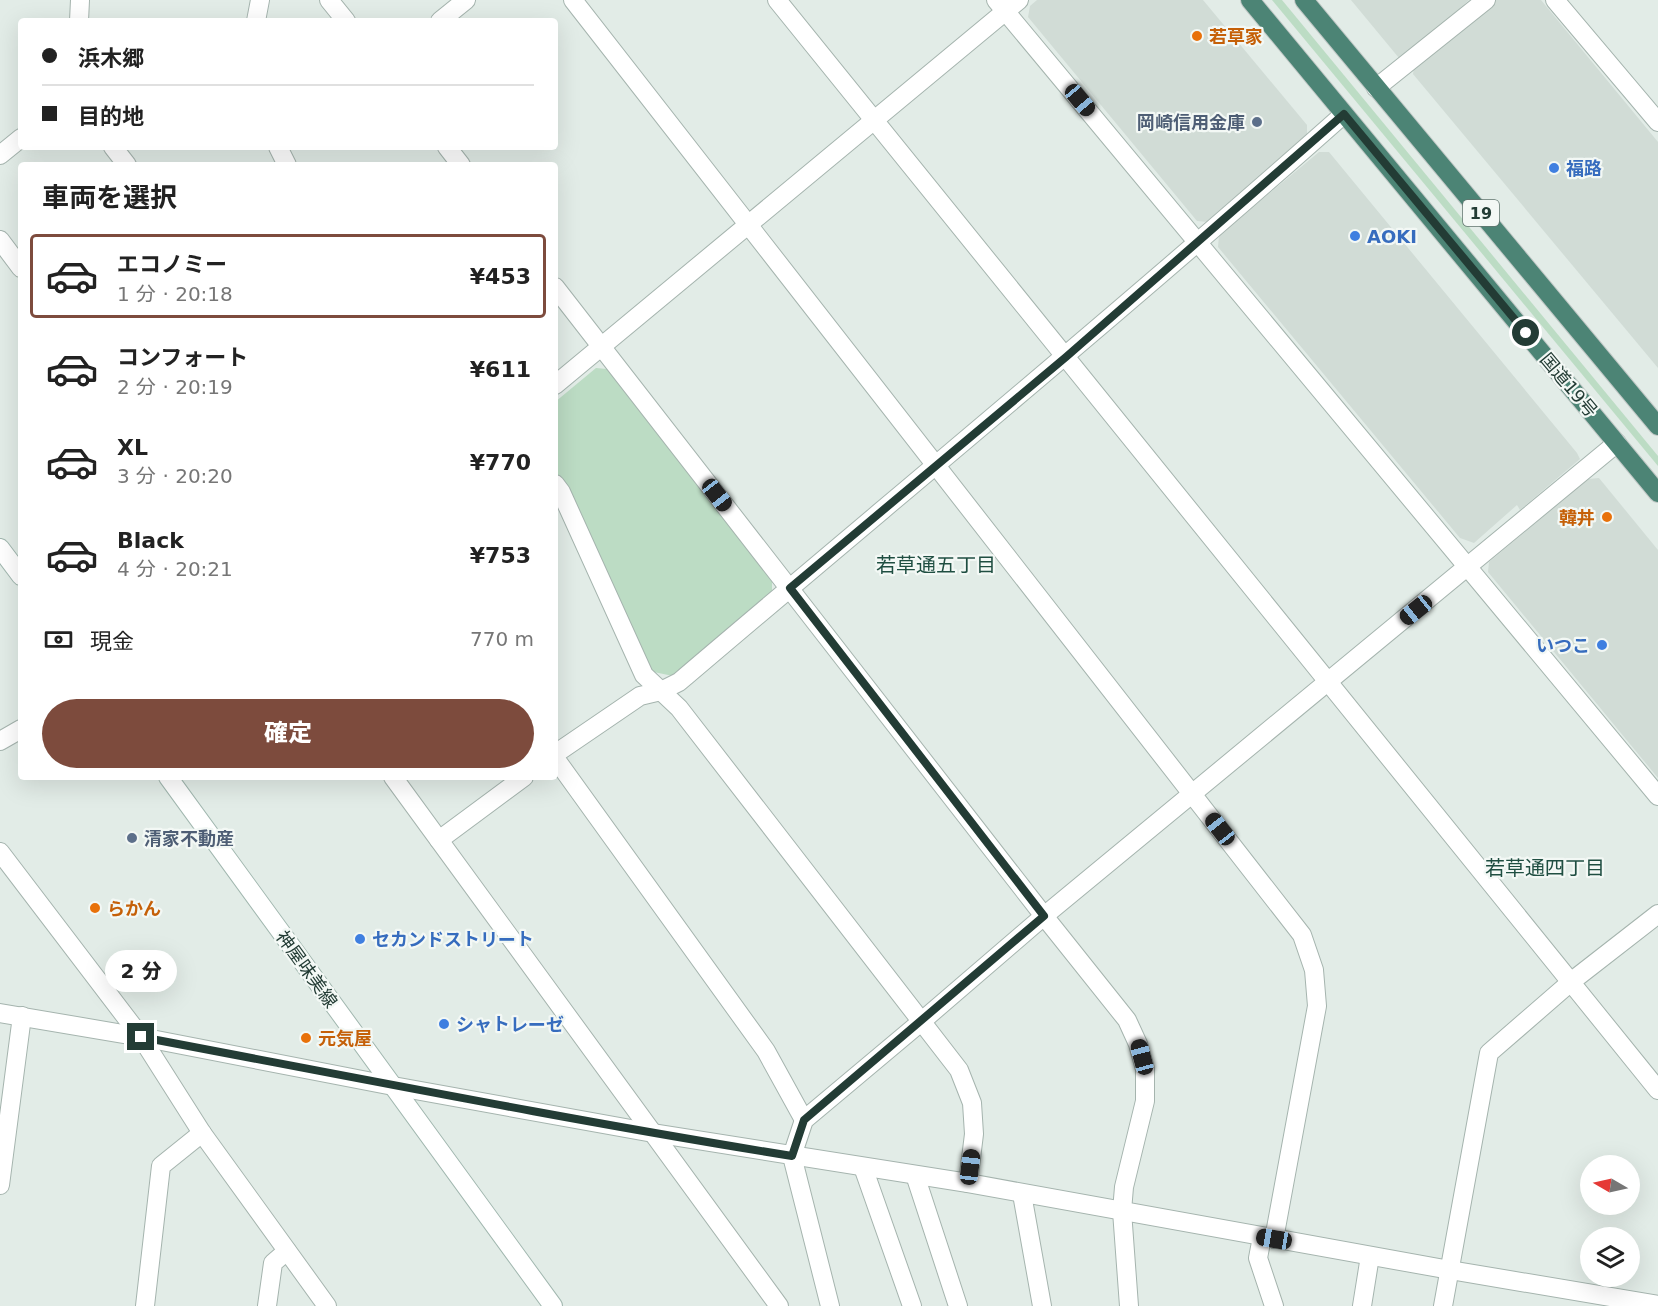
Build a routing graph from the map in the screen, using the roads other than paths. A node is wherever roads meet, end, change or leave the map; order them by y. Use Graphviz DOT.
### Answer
graph roads {
  1 [pos="80,0"];
  2 [pos="260,0"];
  3 [pos="329,0"];
  4 [pos="466,0"];
  5 [pos="573,0"];
  6 [pos="777,0"];
  7 [pos="1250,0"];
  8 [pos="1304,0"];
  9 [pos="1486,0"];
  10 [pos="1556,0"];
  11 [pos="1007,4"];
  12 [pos="79,18"];
  13 [pos="257,18"];
  14 [pos="344,18"];
  15 [pos="444,18"];
  16 [pos="1376,88"];
  17 [pos="1344,114"];
  18 [pos="874,121"];
  19 [pos="1658,122"];
  20 [pos="18,140"];
  21 [pos="0,155"];
  22 [pos="749,225"];
  23 [pos="0,240"];
  24 [pos="1199,242"];
  25 [pos="18,264"];
  26 [pos="558,290"];
  27 [pos="601,346"];
  28 [pos="1066,357"];
  29 [pos="558,383"];
  30 [pos="1655,414"];
  31 [pos="1617,443"];
  32 [pos="936,464"];
  33 [pos="558,488"];
  34 [pos="1658,493"];
  35 [pos="0,548"];
  36 [pos="1468,567"];
  37 [pos="18,572"];
  38 [pos="790,588"];
  39 [pos="1328,683"];
  40 [pos="661,691"];
  41 [pos="18,731"];
  42 [pos="0,741"];
  43 [pos="558,754"];
  44 [pos="558,760"];
  45 [pos="170,780"];
  46 [pos="395,780"];
  47 [pos="520,780"];
  48 [pos="1192,794"];
  49 [pos="1658,796"];
  50 [pos="439,840"];
  51 [pos="0,852"];
  52 [pos="1658,914"];
  53 [pos="1044,916"];
  54 [pos="1572,981"];
  55 [pos="0,1013"];
  56 [pos="22,1016"];
  57 [pos="922,1021"];
  58 [pos="141,1037"];
  59 [pos="393,1086"];
  60 [pos="1658,1090"];
  61 [pos="804,1120"];
  62 [pos="202,1133"];
  63 [pos="653,1133"];
  64 [pos="792,1156"];
  65 [pos="863,1167"];
  66 [pos="915,1175"];
  67 [pos="968,1183"];
  68 [pos="0,1185"];
  69 [pos="1022,1194"];
  70 [pos="1122,1211"];
  71 [pos="1268,1238"];
  72 [pos="287,1251"];
  73 [pos="1370,1256"];
  74 [pos="1449,1270"];
  75 [pos="1652,1305"];
  76 [pos="145,1306"];
  77 [pos="267,1306"];
  78 [pos="327,1306"];
  79 [pos="553,1306"];
  80 [pos="779,1306"];
  81 [pos="830,1306"];
  82 [pos="912,1306"];
  83 [pos="958,1306"];
  84 [pos="1042,1306"];
  85 [pos="1128,1306"];
  86 [pos="1274,1306"];
  87 [pos="1362,1306"];
  88 [pos="1443,1306"];
  1 -- 12 [label="street"];
  2 -- 13 [label="street"];
  3 -- 14 [label="street"];
  4 -- 15 [label="street"];
  5 -- 22 [label="street"];
  6 -- 18 [label="street"];
  7 -- 17 [label="highway, 国道19号 / 19"];
  8 -- 16 [label="highway, 19"];
  9 -- 16 [label="street"];
  10 -- 19 [label="street"];
  11 -- 18 [label="street"];
  11 -- 24 [label="street"];
  16 -- 30 [label="highway, 19"];
  17 -- 24 [label="street"];
  17 -- 31 [label="highway, 国道19号 / 19"];
  18 -- 22 [label="street"];
  18 -- 28 [label="street"];
  20 -- 21 [label="street"];
  22 -- 27 [label="street"];
  22 -- 32 [label="street"];
  23 -- 25 [label="street"];
  24 -- 28 [label="street"];
  24 -- 36 [label="street"];
  26 -- 27 [label="street"];
  27 -- 29 [label="street"];
  27 -- 38 [label="street"];
  28 -- 32 [label="street"];
  28 -- 39 [label="street"];
  31 -- 34 [label="highway, 国道19号 / 19"];
  31 -- 36 [label="street"];
  32 -- 38 [label="street"];
  32 -- 48 [label="street"];
  33 -- 40 [label="street"];
  35 -- 37 [label="street"];
  36 -- 39 [label="street"];
  36 -- 49 [label="street"];
  38 -- 40 [label="street"];
  38 -- 53 [label="street"];
  39 -- 48 [label="street"];
  39 -- 54 [label="street"];
  40 -- 43 [label="street"];
  40 -- 57 [label="street"];
  41 -- 42 [label="street"];
  44 -- 61 [label="street"];
  45 -- 59 [label="street, 神屋味美線"];
  46 -- 50 [label="street"];
  47 -- 50 [label="street"];
  48 -- 53 [label="street"];
  48 -- 71 [label="street"];
  50 -- 63 [label="street"];
  51 -- 58 [label="street"];
  52 -- 54 [label="street"];
  53 -- 57 [label="street"];
  53 -- 70 [label="street"];
  54 -- 60 [label="street"];
  54 -- 74 [label="street"];
  55 -- 56 [label="street"];
  56 -- 58 [label="street"];
  56 -- 68 [label="street"];
  57 -- 61 [label="street"];
  57 -- 67 [label="street"];
  58 -- 59 [label="street"];
  58 -- 62 [label="street"];
  59 -- 63 [label="street"];
  59 -- 79 [label="street, 神屋味美線"];
  61 -- 64 [label="street"];
  62 -- 72 [label="street"];
  62 -- 76 [label="street"];
  63 -- 64 [label="street"];
  63 -- 80 [label="street"];
  64 -- 65 [label="street"];
  64 -- 81 [label="street"];
  65 -- 66 [label="street"];
  65 -- 82 [label="street"];
  66 -- 67 [label="street"];
  66 -- 83 [label="street"];
  67 -- 69 [label="street"];
  69 -- 70 [label="street"];
  69 -- 84 [label="street"];
  70 -- 71 [label="street"];
  70 -- 85 [label="street"];
  71 -- 73 [label="street"];
  71 -- 86 [label="street"];
  72 -- 77 [label="street"];
  72 -- 78 [label="street"];
  73 -- 74 [label="street"];
  73 -- 87 [label="street"];
  74 -- 75 [label="street"];
  74 -- 88 [label="street"];
}
